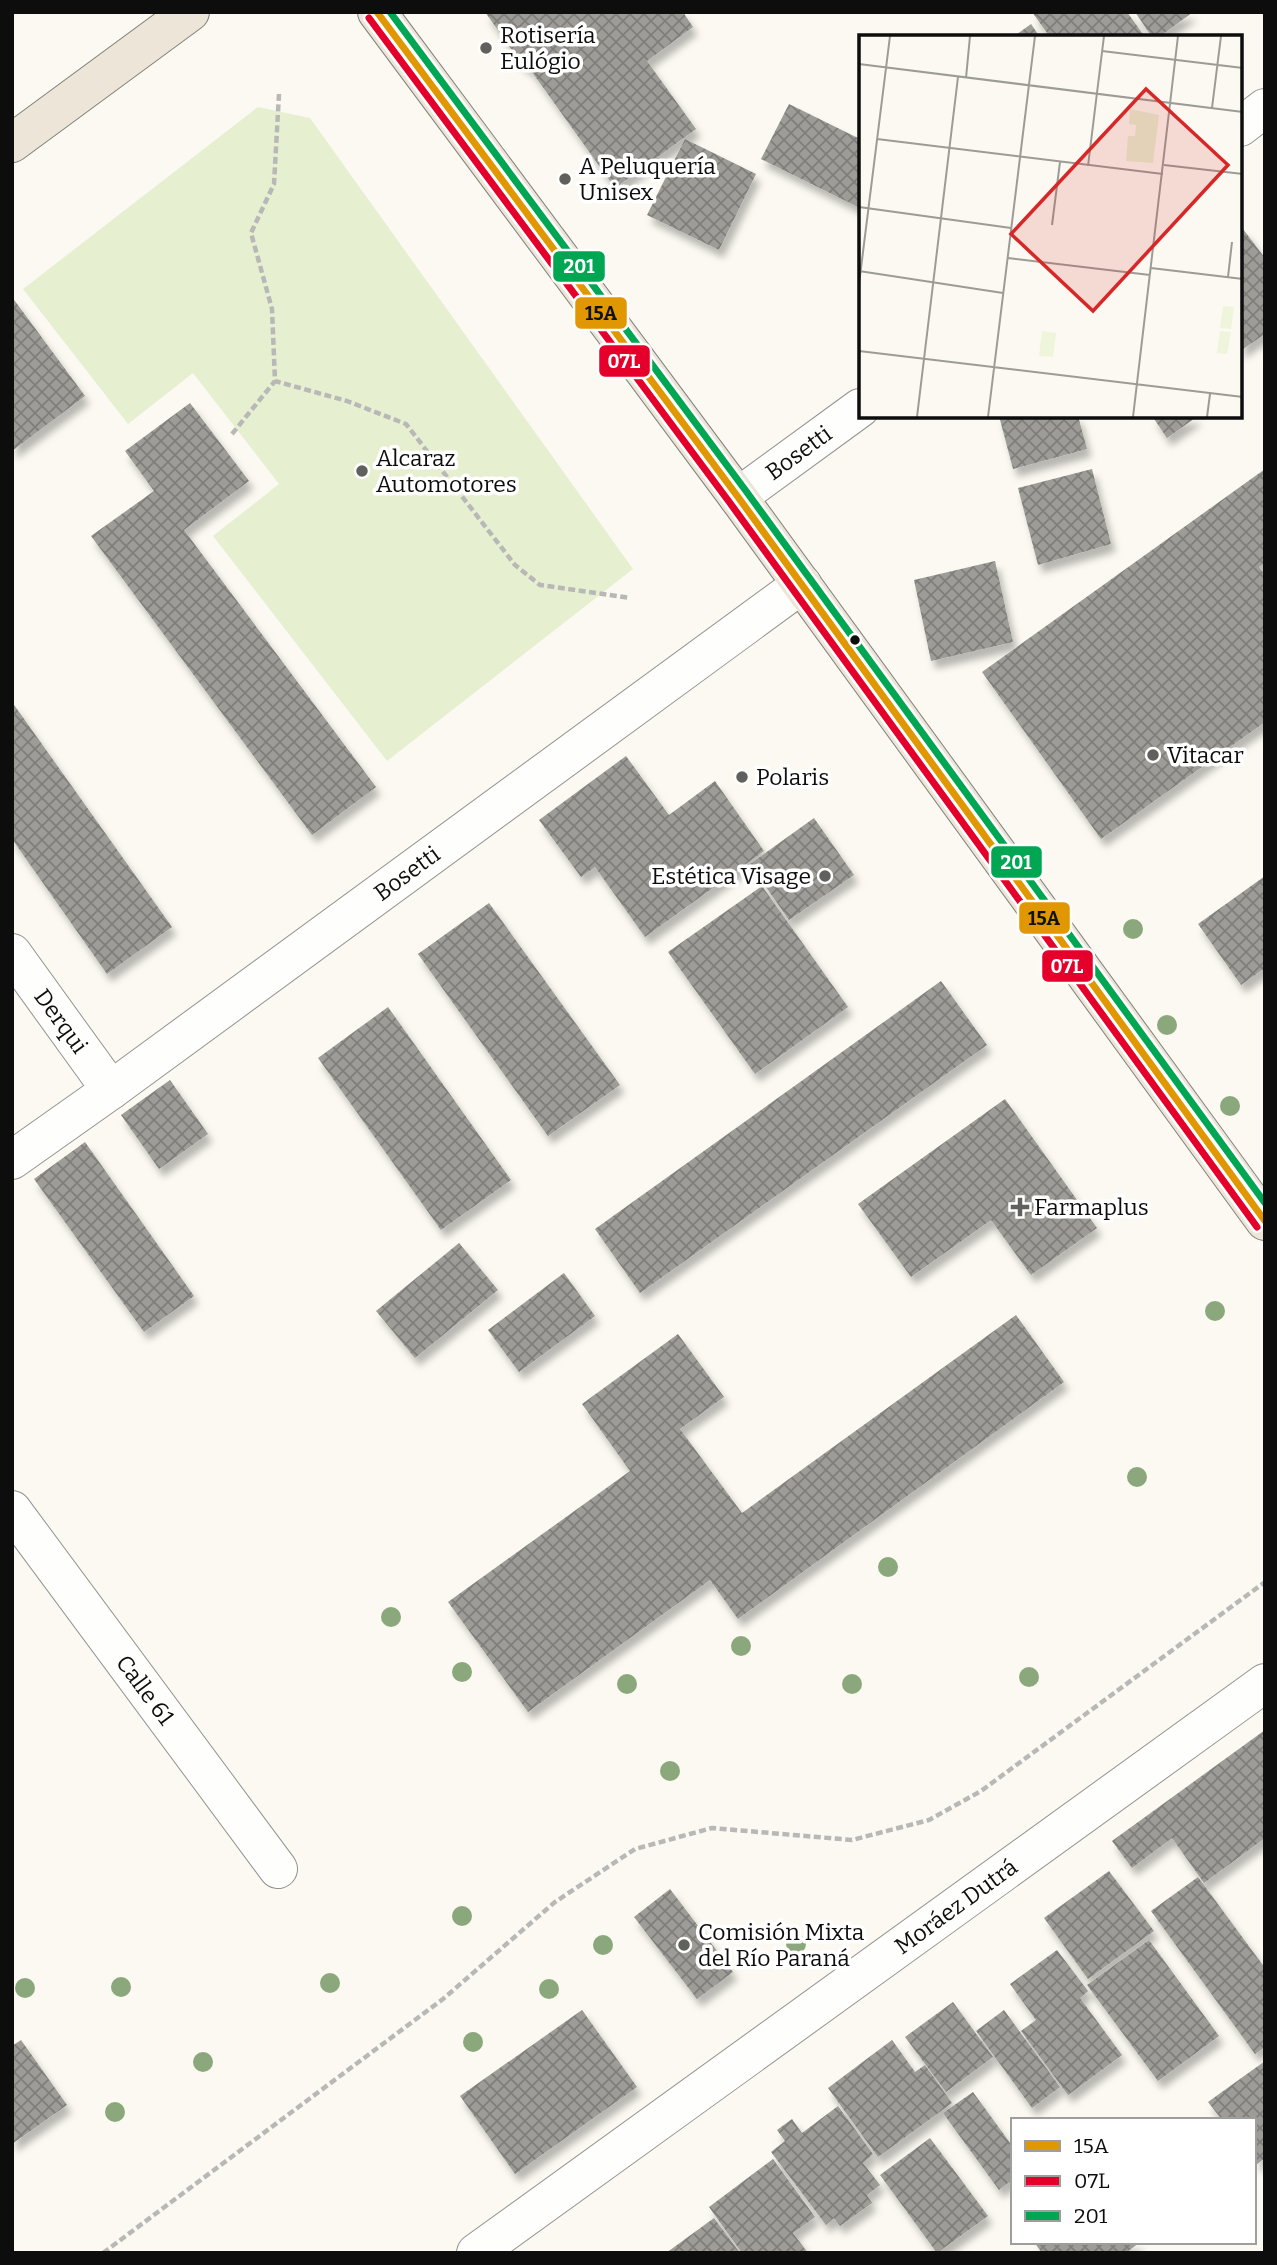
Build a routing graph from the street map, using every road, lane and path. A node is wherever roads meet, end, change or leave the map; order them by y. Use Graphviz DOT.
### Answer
graph roads {
  1 [pos="190,12"];
  2 [pos="377,12"];
  3 [pos="279,94"];
  4 [pos="1265,108"];
  5 [pos="1242,125"];
  6 [pos="12,143"];
  7 [pos="275,381"];
  8 [pos="859,409"];
  9 [pos="232,434"];
  10 [pos="738,497"];
  11 [pos="802,584"];
  12 [pos="630,598"];
  13 [pos="12,953"];
  14 [pos="111,1090"];
  15 [pos="12,1160"];
  16 [pos="1265,1221"];
  17 [pos="12,1510"];
  18 [pos="1265,1582"];
  19 [pos="1265,1683"];
  20 [pos="278,1869"];
  21 [pos="103,2253"];
  22 [pos="477,2253"];
  1 -- 6 [label="main road"];
  2 -- 10 [label="main road"];
  3 -- 7 [label="path"];
  4 -- 5 [label="street"];
  7 -- 9 [label="path"];
  7 -- 12 [label="path"];
  8 -- 10 [label="street, Bosetti"];
  10 -- 11 [label="main road"];
  11 -- 14 [label="street, Bosetti"];
  11 -- 16 [label="main road"];
  13 -- 14 [label="street, Derqui"];
  14 -- 15 [label="street, Bosetti"];
  17 -- 20 [label="street, Calle 61"];
  18 -- 21 [label="path"];
  19 -- 22 [label="street, Moráez Dutrá"];
}
